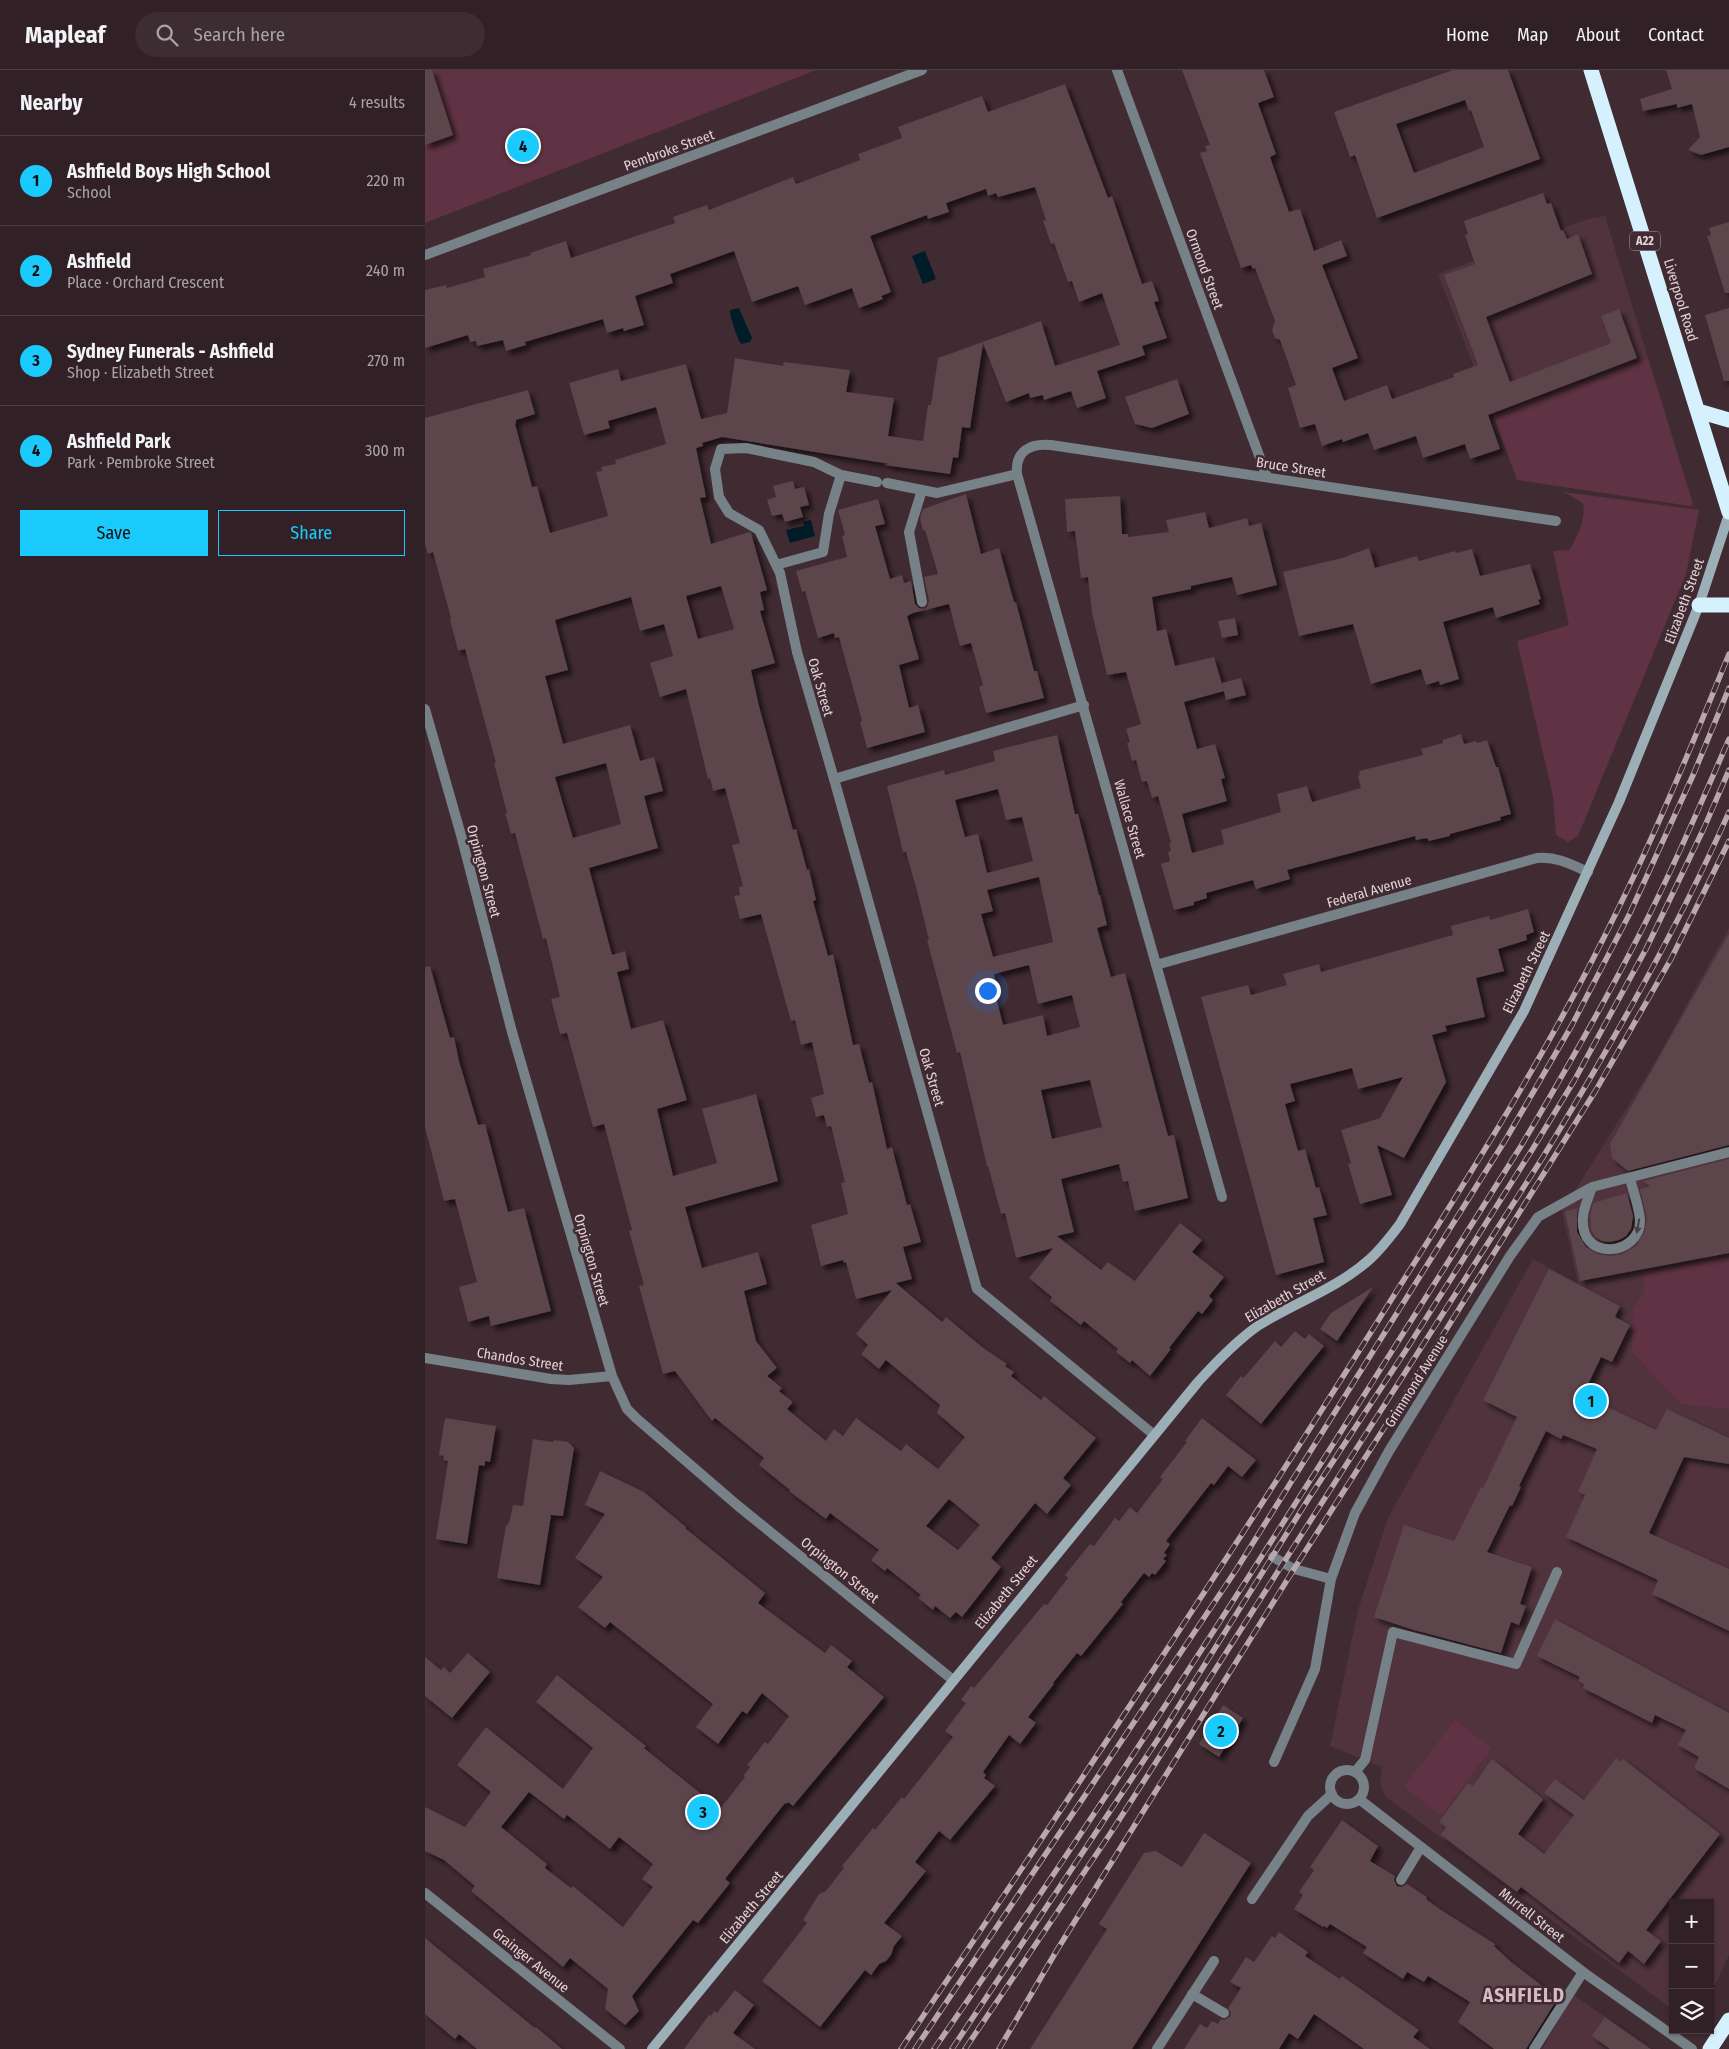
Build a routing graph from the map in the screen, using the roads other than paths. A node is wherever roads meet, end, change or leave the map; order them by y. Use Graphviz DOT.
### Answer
graph roads {
  1 [pos="922,70"];
  2 [pos="1117,70"];
  3 [pos="1591,70"];
  4 [pos="425,255"];
  5 [pos="1698,411"];
  6 [pos="1729,420"];
  7 [pos="1017,474"];
  8 [pos="841,475"];
  9 [pos="1267,477"];
  10 [pos="922,490"];
  11 [pos="1729,513"];
  12 [pos="1556,521"];
  13 [pos="776,565"];
  14 [pos="922,602"];
  15 [pos="1699,605"];
  16 [pos="1729,605"];
  17 [pos="1083,704"];
  18 [pos="425,709"];
  19 [pos="834,779"];
  20 [pos="1589,872"];
  21 [pos="1156,965"];
  22 [pos="1729,1152"];
  23 [pos="1630,1178"];
  24 [pos="1592,1187"];
  25 [pos="1222,1197"];
  26 [pos="425,1358"];
  27 [pos="612,1376"];
  28 [pos="1153,1434"];
  29 [pos="1273,1557"];
  30 [pos="1557,1572"];
  31 [pos="1331,1579"];
  32 [pos="953,1680"];
  33 [pos="1275,1762"];
  34 [pos="1355,1772"];
  35 [pos="1332,1794"];
  36 [pos="1359,1799"];
  37 [pos="1421,1847"];
  38 [pos="1401,1880"];
  39 [pos="425,1892"];
  40 [pos="1251,1899"];
  41 [pos="1214,1961"];
  42 [pos="1583,1972"];
  43 [pos="1192,1994"];
  44 [pos="1224,2014"];
  45 [pos="1729,2020"];
  46 [pos="620,2049"];
  47 [pos="652,2049"];
  48 [pos="1157,2049"];
  49 [pos="1534,2049"];
  50 [pos="1692,2049"];
  51 [pos="1710,2049"];
  1 -- 4 [label="street, Pembroke Street"];
  2 -- 9 [label="street, Ormond Street"];
  3 -- 5 [label="highway, Liverpool Road / A22"];
  5 -- 6 [label="highway"];
  5 -- 11 [label="highway, Liverpool Road / A22"];
  7 -- 9 [label="street, Bruce Street"];
  7 -- 10 [label="street"];
  7 -- 17 [label="street, Wallace Street"];
  8 -- 10 [label="street"];
  8 -- 13 [label="street"];
  8 -- 13 [label="street, Oak Street"];
  9 -- 12 [label="street, Bruce Street"];
  10 -- 14 [label="street"];
  11 -- 15 [label="main road, Elizabeth Street"];
  13 -- 19 [label="street, Oak Street"];
  15 -- 16 [label="highway"];
  15 -- 20 [label="main road, Elizabeth Street"];
  17 -- 19 [label="street"];
  17 -- 21 [label="street, Wallace Street"];
  18 -- 27 [label="street, Orpington Street"];
  19 -- 28 [label="street, Oak Street"];
  20 -- 21 [label="street, Federal Avenue"];
  20 -- 28 [label="main road, Elizabeth Street"];
  21 -- 25 [label="street, Wallace Street"];
  22 -- 23 [label="street, Grimmond Avenue"];
  23 -- 24 [label="street, Grimmond Avenue"];
  23 -- 24 [label="street, one-way"];
  24 -- 31 [label="street, Grimmond Avenue"];
  26 -- 27 [label="street, Chandos Street"];
  27 -- 32 [label="street, Orpington Street"];
  28 -- 32 [label="main road, Elizabeth Street"];
  29 -- 31 [label="street"];
  30 -- 34 [label="street"];
  31 -- 33 [label="street, Grimmond Avenue"];
  32 -- 47 [label="main road, Elizabeth Street"];
  34 -- 35 [label="street"];
  34 -- 36 [label="street"];
  35 -- 36 [label="street"];
  35 -- 40 [label="street"];
  36 -- 37 [label="street, Murrell Street"];
  37 -- 38 [label="street"];
  37 -- 42 [label="street, Murrell Street"];
  39 -- 46 [label="street, Grainger Avenue"];
  41 -- 43 [label="street"];
  42 -- 49 [label="street"];
  42 -- 50 [label="street, Murrell Street"];
  43 -- 44 [label="street"];
  43 -- 48 [label="street"];
  45 -- 51 [label="highway"];
}
